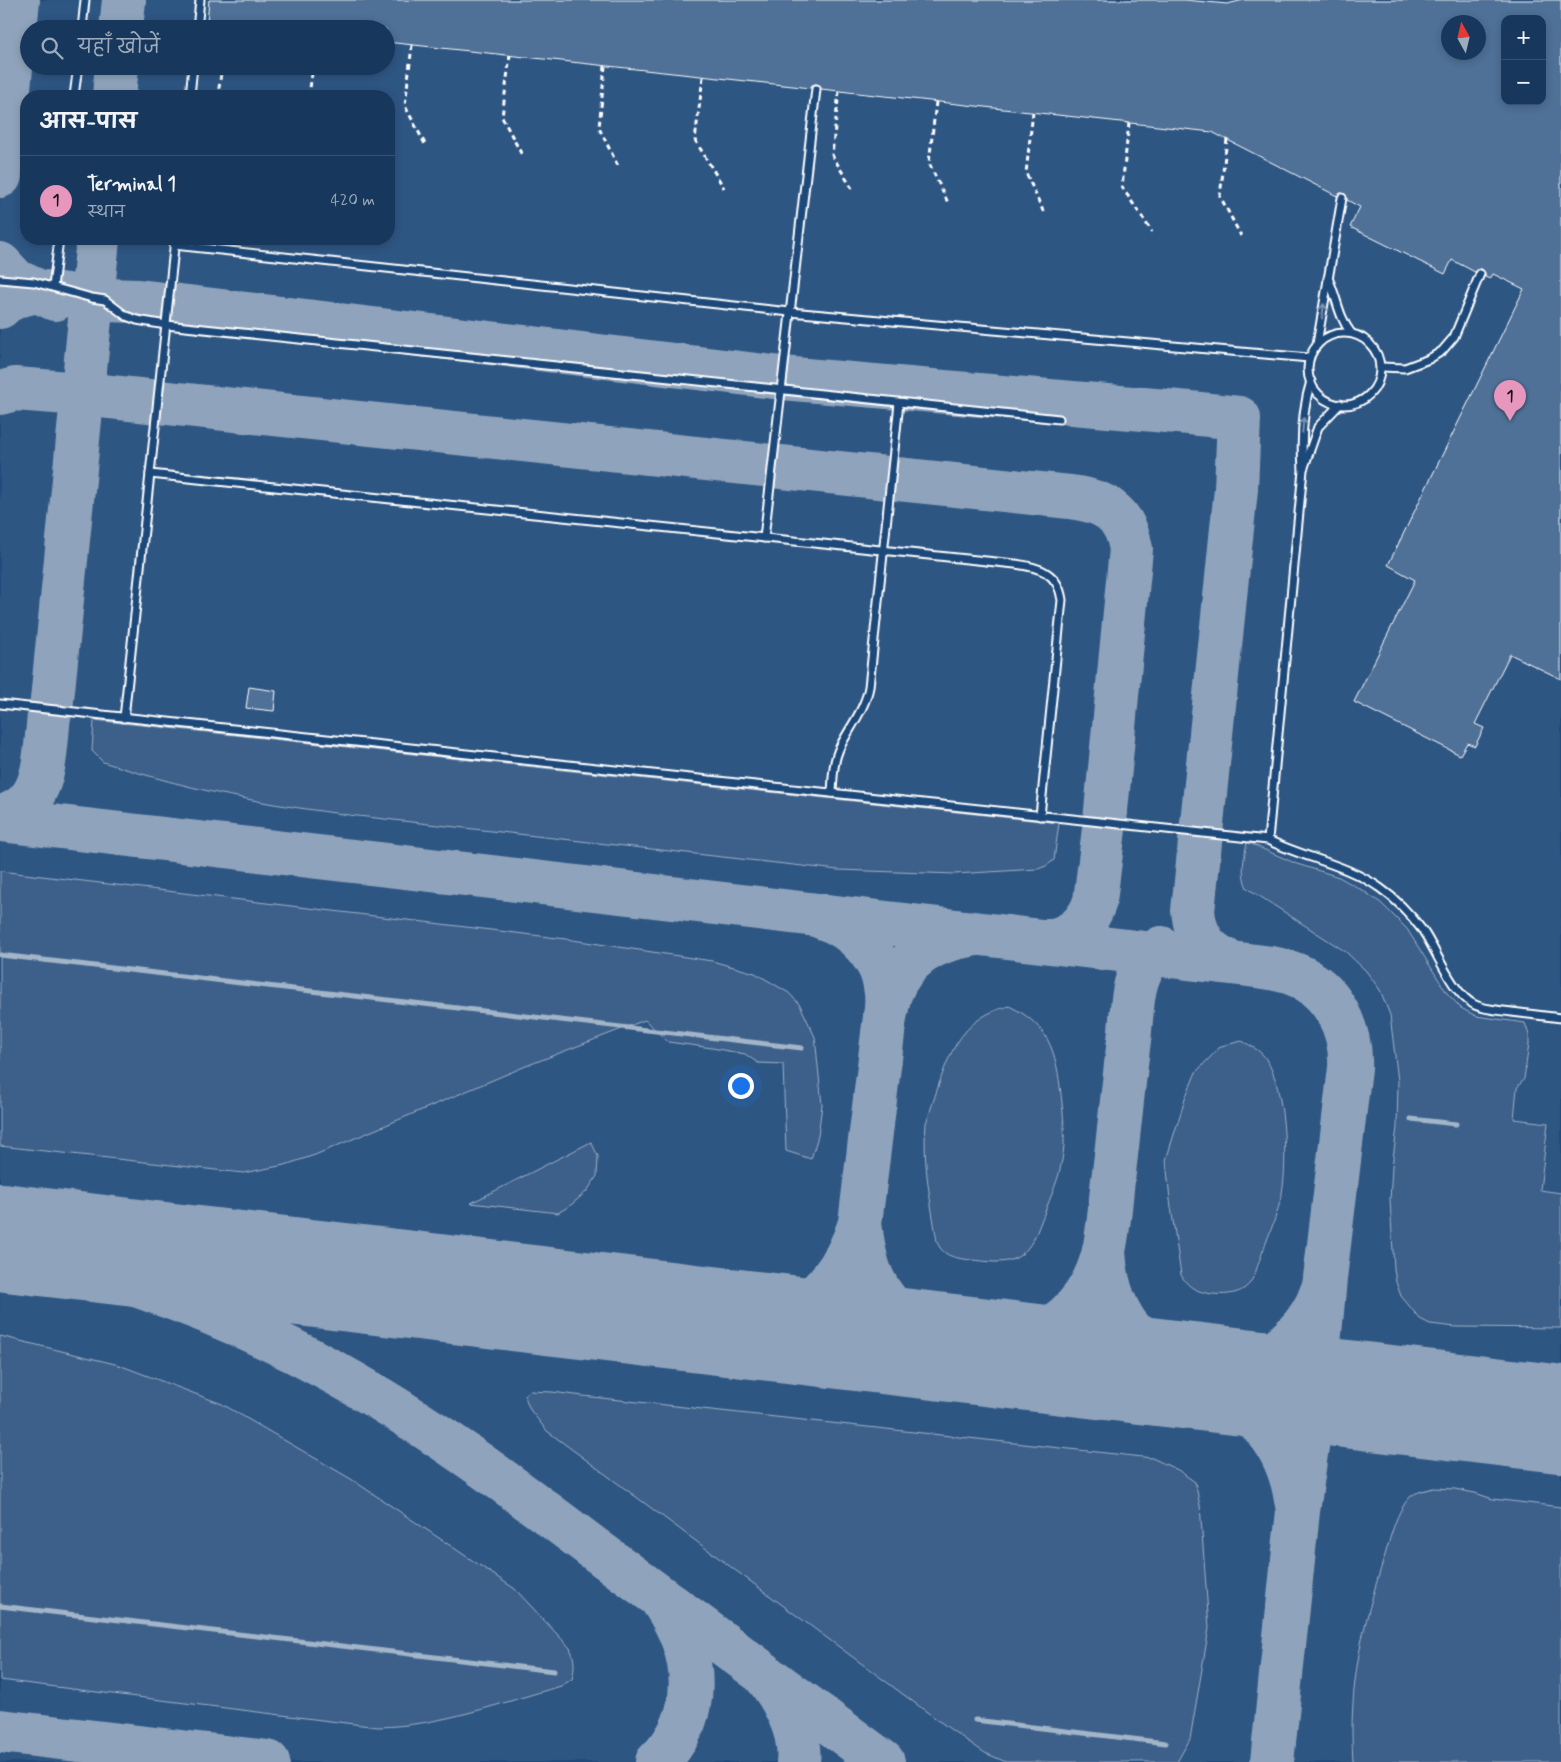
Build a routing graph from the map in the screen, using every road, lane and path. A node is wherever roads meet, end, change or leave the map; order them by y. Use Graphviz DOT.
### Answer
graph roads {
  1 [pos="85,0"];
  2 [pos="200,0"];
  3 [pos="83,20"];
  4 [pos="198,20"];
  5 [pos="412,45"];
  6 [pos="510,56"];
  7 [pos="605,66"];
  8 [pos="77,75"];
  9 [pos="192,75"];
  10 [pos="221,75"];
  11 [pos="312,75"];
  12 [pos="703,76"];
  13 [pos="816,89"];
  14 [pos="75,90"];
  15 [pos="191,90"];
  16 [pos="220,90"];
  17 [pos="311,90"];
  18 [pos="839,91"];
  19 [pos="936,102"];
  20 [pos="1032,112"];
  21 [pos="1129,123"];
  22 [pos="1227,139"];
  23 [pos="426,146"];
  24 [pos="523,157"];
  25 [pos="619,168"];
  26 [pos="724,188"];
  27 [pos="854,192"];
  28 [pos="1342,198"];
  29 [pos="948,205"];
  30 [pos="1044,213"];
  31 [pos="1152,232"];
  32 [pos="1241,236"];
  33 [pos="58,245"];
  34 [pos="175,245"];
  35 [pos="201,245"];
  36 [pos="1480,274"];
  37 [pos="1328,278"];
  38 [pos="0,279"];
  39 [pos="53,287"];
  40 [pos="790,312"];
  41 [pos="166,325"];
  42 [pos="1351,333"];
  43 [pos="1317,344"];
  44 [pos="1310,358"];
  45 [pos="1381,367"];
  46 [pos="1311,381"];
  47 [pos="781,390"];
  48 [pos="899,403"];
  49 [pos="1340,404"];
  50 [pos="1059,419"];
  51 [pos="1303,470"];
  52 [pos="150,474"];
  53 [pos="764,538"];
  54 [pos="883,550"];
  55 [pos="0,704"];
  56 [pos="124,718"];
  57 [pos="832,793"];
  58 [pos="1040,816"];
  59 [pos="1268,840"];
  60 [pos="1561,1018"];
  1 -- 3 [label="lane"];
  2 -- 4 [label="lane"];
  5 -- 23 [label="path"];
  6 -- 24 [label="path"];
  7 -- 25 [label="path"];
  8 -- 14 [label="lane"];
  9 -- 15 [label="lane"];
  10 -- 16 [label="path"];
  11 -- 17 [label="path"];
  12 -- 26 [label="path"];
  13 -- 40 [label="lane"];
  18 -- 27 [label="path"];
  19 -- 29 [label="path"];
  20 -- 30 [label="path"];
  21 -- 31 [label="path"];
  22 -- 32 [label="path"];
  28 -- 37 [label="lane"];
  33 -- 39 [label="lane"];
  34 -- 41 [label="lane"];
  35 -- 40 [label="lane"];
  36 -- 45 [label="lane"];
  37 -- 42 [label="lane"];
  43 -- 37 [label="lane, one-way"];
  38 -- 39 [label="lane"];
  39 -- 41 [label="lane"];
  40 -- 44 [label="lane"];
  40 -- 47 [label="lane"];
  41 -- 47 [label="lane"];
  41 -- 52 [label="lane"];
  42 -- 43 [label="lane"];
  42 -- 45 [label="lane"];
  43 -- 44 [label="lane"];
  44 -- 46 [label="lane"];
  45 -- 49 [label="lane"];
  46 -- 49 [label="lane"];
  51 -- 46 [label="lane, one-way"];
  47 -- 48 [label="lane"];
  47 -- 53 [label="lane"];
  48 -- 50 [label="lane"];
  48 -- 54 [label="lane"];
  49 -- 51 [label="lane"];
  51 -- 59 [label="lane"];
  52 -- 53 [label="lane"];
  52 -- 56 [label="lane"];
  53 -- 54 [label="lane"];
  54 -- 57 [label="lane"];
  54 -- 58 [label="lane"];
  55 -- 56 [label="lane"];
  56 -- 57 [label="lane"];
  57 -- 58 [label="lane"];
  58 -- 59 [label="lane"];
  59 -- 60 [label="lane"];
}
